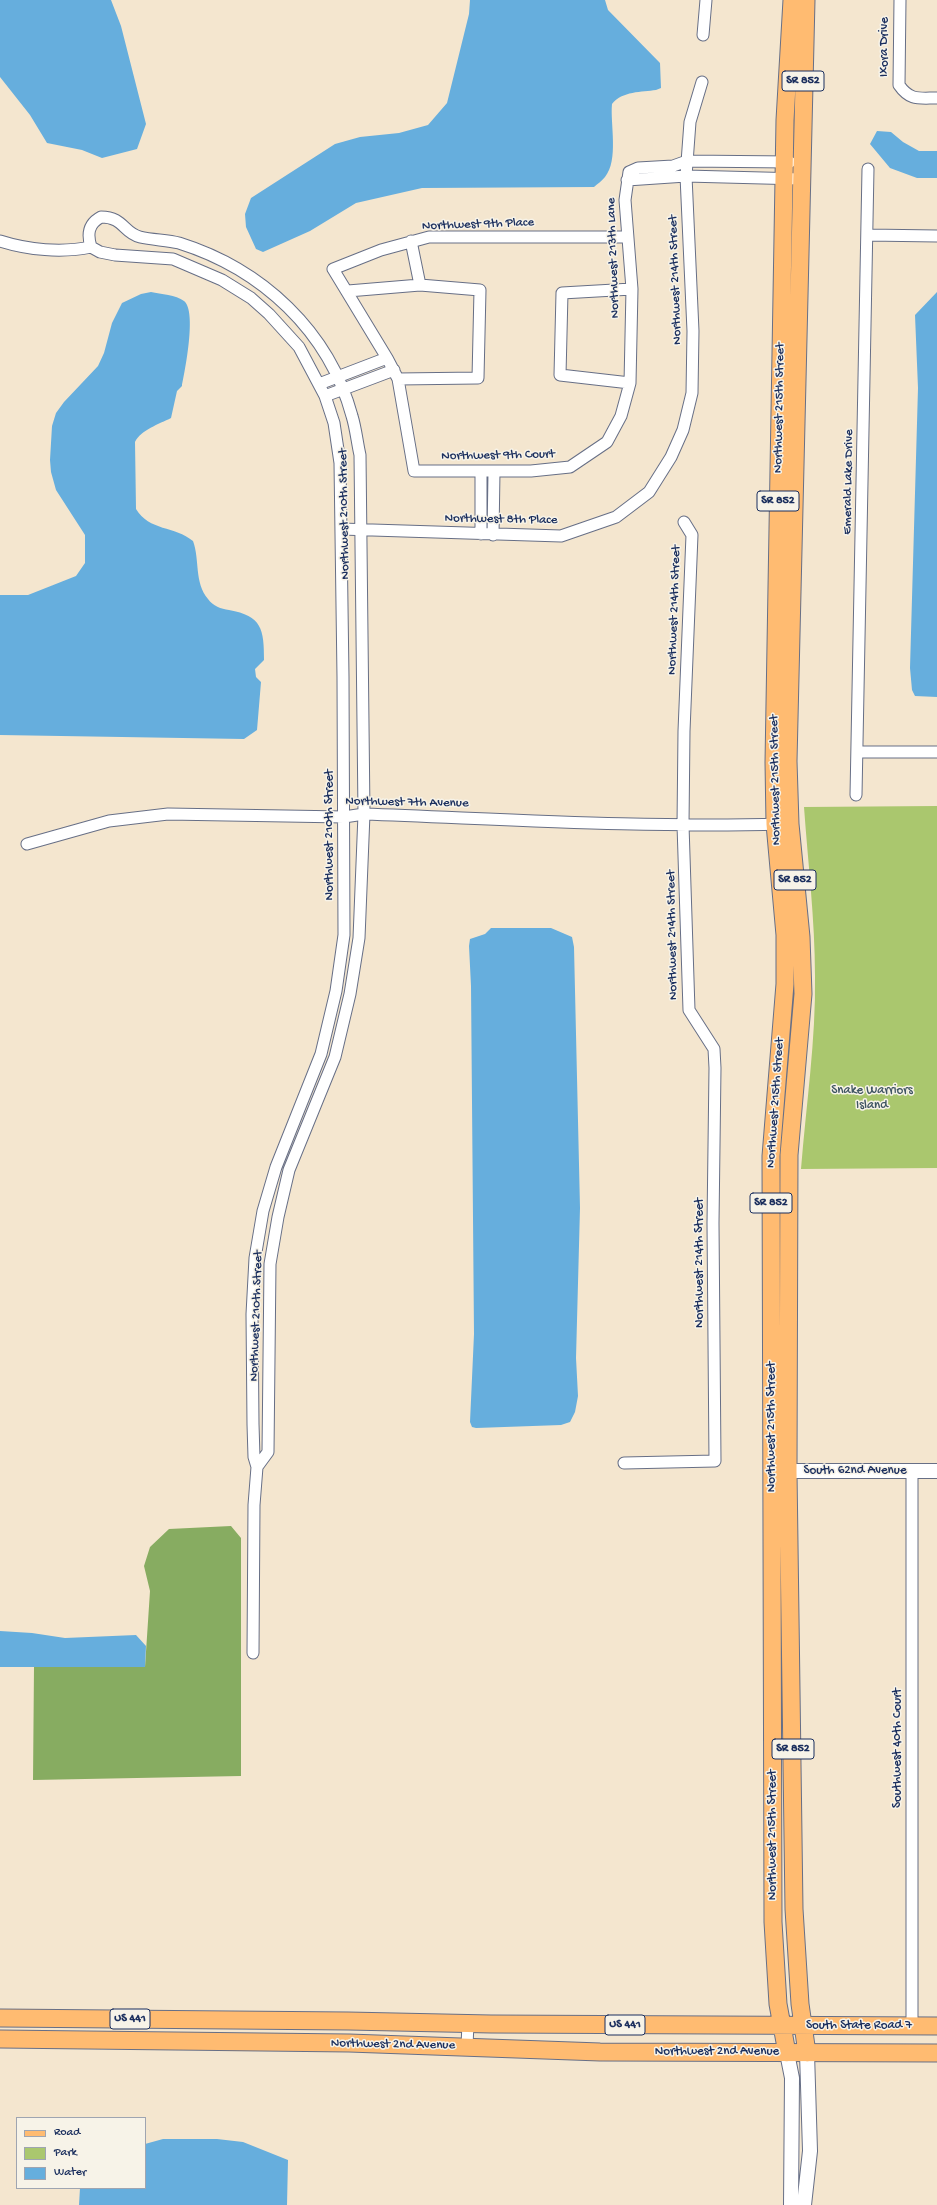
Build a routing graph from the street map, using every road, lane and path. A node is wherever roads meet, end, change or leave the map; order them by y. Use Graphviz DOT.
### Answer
graph roads {
  1 [pos="706,0"];
  2 [pos="792,0"];
  3 [pos="806,0"];
  4 [pos="900,0"];
  5 [pos="703,34"];
  6 [pos="702,82"];
  7 [pos="937,98"];
  8 [pos="687,161"];
  9 [pos="784,170"];
  10 [pos="868,170"];
  11 [pos="802,171"];
  12 [pos="686,176"];
  13 [pos="627,180"];
  14 [pos="868,235"];
  15 [pos="937,236"];
  16 [pos="626,237"];
  17 [pos="0,241"];
  18 [pos="411,242"];
  19 [pos="91,247"];
  20 [pos="420,285"];
  21 [pos="632,289"];
  22 [pos="348,291"];
  23 [pos="388,358"];
  24 [pos="396,375"];
  25 [pos="337,377"];
  26 [pos="630,383"];
  27 [pos="319,384"];
  28 [pos="343,389"];
  29 [pos="325,396"];
  30 [pos="481,472"];
  31 [pos="494,472"];
  32 [pos="649,492"];
  33 [pos="684,522"];
  34 [pos="341,529"];
  35 [pos="360,530"];
  36 [pos="481,534"];
  37 [pos="493,534"];
  38 [pos="857,752"];
  39 [pos="937,752"];
  40 [pos="856,795"];
  41 [pos="364,814"];
  42 [pos="344,817"];
  43 [pos="782,824"];
  44 [pos="683,825"];
  45 [pos="27,844"];
  46 [pos="624,1463"];
  47 [pos="257,1467"];
  48 [pos="781,1471"];
  49 [pos="912,1471"];
  50 [pos="937,1471"];
  51 [pos="253,1653"];
  52 [pos="772,1793"];
  53 [pos="794,1793"];
  54 [pos="0,2018"];
  55 [pos="468,2023"];
  56 [pos="782,2026"];
  57 [pos="804,2026"];
  58 [pos="912,2026"];
  59 [pos="937,2026"];
  60 [pos="0,2039"];
  61 [pos="467,2046"];
  62 [pos="787,2053"];
  63 [pos="808,2053"];
  64 [pos="937,2053"];
  65 [pos="791,2205"];
  66 [pos="804,2205"];
  1 -- 5 [label="street"];
  2 -- 9 [label="main road, Northwest 215th Street / SR 852"];
  3 -- 11 [label="main road, Northwest 215th Street / SR 852"];
  4 -- 7 [label="street, Ixora Drive"];
  6 -- 8 [label="street, Northwest 214th Street"];
  8 -- 9 [label="street"];
  8 -- 12 [label="street, Northwest 214th Street"];
  8 -- 13 [label="street, Northwest 213th Lane"];
  9 -- 11 [label="street"];
  9 -- 11 [label="street"];
  9 -- 12 [label="street, Northwest 213th Lane"];
  9 -- 43 [label="main road, Northwest 215th Street / SR 852"];
  10 -- 14 [label="street, Emerald Lake Drive"];
  11 -- 43 [label="main road, Northwest 215th Street / SR 852"];
  12 -- 13 [label="street, Northwest 213th Lane"];
  12 -- 32 [label="street, Northwest 214th Street"];
  13 -- 16 [label="street, Northwest 213th Lane"];
  14 -- 15 [label="street"];
  14 -- 38 [label="street, Emerald Lake Drive"];
  16 -- 18 [label="street, Northwest 9th Place"];
  16 -- 21 [label="street, Northwest 213th Lane"];
  17 -- 19 [label="street"];
  18 -- 20 [label="street"];
  18 -- 22 [label="street, Northwest 9th Place"];
  19 -- 25 [label="street, Northwest 210th Street"];
  19 -- 27 [label="street, Northwest 210th Street"];
  20 -- 22 [label="street"];
  20 -- 24 [label="street"];
  21 -- 26 [label="street, Northwest 213th Lane"];
  21 -- 26 [label="street"];
  22 -- 23 [label="street"];
  23 -- 24 [label="street"];
  23 -- 25 [label="street"];
  24 -- 28 [label="street"];
  24 -- 30 [label="street, Northwest 9th Court"];
  25 -- 27 [label="street"];
  25 -- 28 [label="street, Northwest 210th Street"];
  26 -- 31 [label="street, Northwest 9th Court"];
  27 -- 29 [label="street, Northwest 210th Street"];
  28 -- 29 [label="street"];
  28 -- 35 [label="street, Northwest 210th Street"];
  29 -- 34 [label="street, Northwest 210th Street"];
  30 -- 31 [label="street, Northwest 9th Court"];
  30 -- 36 [label="street"];
  31 -- 37 [label="street"];
  32 -- 37 [label="street, Northwest 8th Place"];
  33 -- 44 [label="street, Northwest 214th Street"];
  34 -- 35 [label="street, Northwest 8th Place"];
  34 -- 42 [label="street, Northwest 210th Street"];
  35 -- 36 [label="street, Northwest 8th Place"];
  35 -- 41 [label="street, Northwest 210th Street"];
  36 -- 37 [label="street, Northwest 8th Place"];
  38 -- 39 [label="street"];
  38 -- 40 [label="street, Emerald Lake Drive"];
  41 -- 42 [label="street, Northwest 7th Avenue"];
  41 -- 44 [label="street, Northwest 7th Avenue"];
  41 -- 47 [label="street, Northwest 210th Street"];
  42 -- 45 [label="street, Northwest 7th Avenue"];
  42 -- 47 [label="street, Northwest 210th Street"];
  43 -- 44 [label="street, Northwest 7th Avenue"];
  43 -- 48 [label="main road, Northwest 215th Street / SR 852"];
  44 -- 46 [label="street, Northwest 214th Street"];
  47 -- 51 [label="street, Northwest 210th Street"];
  48 -- 49 [label="street, South 62nd Avenue"];
  48 -- 52 [label="main road, Northwest 215th Street / SR 852"];
  48 -- 53 [label="main road, Northwest 215th Street / SR 852"];
  49 -- 50 [label="street, South 62nd Avenue"];
  49 -- 58 [label="street, Southwest 40th Court"];
  52 -- 53 [label="main road"];
  52 -- 56 [label="main road, Northwest 215th Street / SR 852"];
  53 -- 57 [label="main road, Northwest 215th Street / SR 852"];
  54 -- 55 [label="main road, Northwest 2nd Avenue / US 441"];
  55 -- 56 [label="main road, Northwest 2nd Avenue / US 441"];
  55 -- 61 [label="street"];
  56 -- 57 [label="main road, South State Road 7 / US 441"];
  56 -- 62 [label="main road, Northwest 215th Street / SR 852"];
  57 -- 58 [label="main road, South State Road 7 / US 441"];
  57 -- 63 [label="main road, Northwest 215th Street / SR 852"];
  58 -- 59 [label="main road, South State Road 7 / US 441"];
  60 -- 61 [label="main road, Northwest 2nd Avenue / US 441"];
  61 -- 62 [label="main road, Northwest 2nd Avenue / US 441"];
  62 -- 63 [label="main road, South State Road 7 / US 441"];
  62 -- 65 [label="street, Northwest 215th Street"];
  63 -- 64 [label="main road, South State Road 7 / US 441"];
  63 -- 66 [label="street, Northwest 215th Street"];
}
